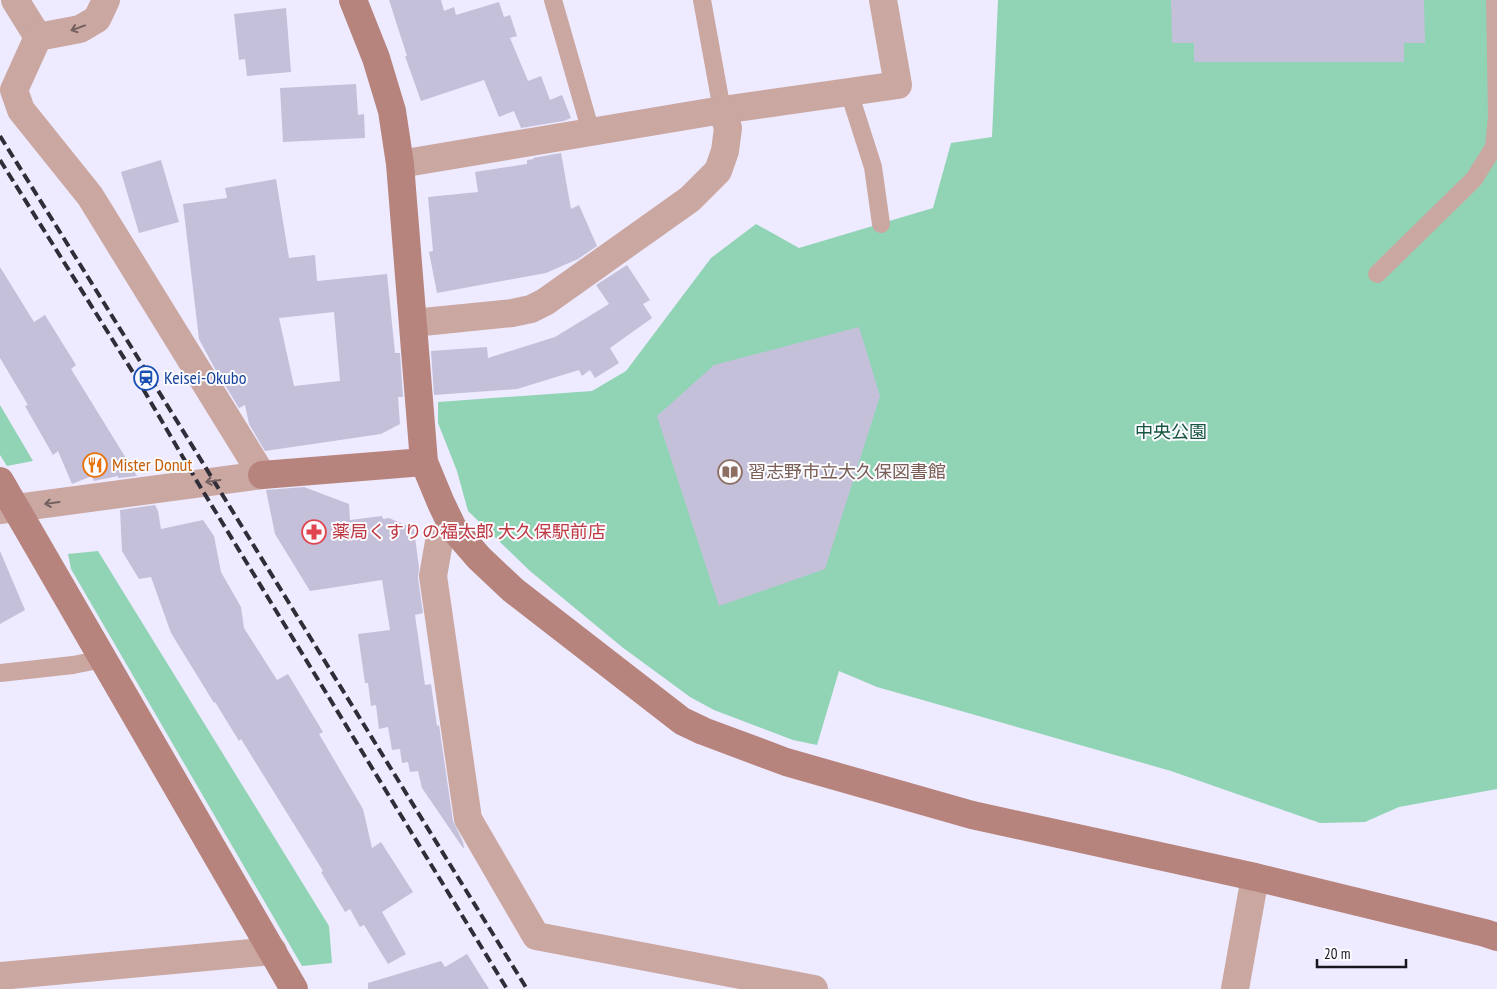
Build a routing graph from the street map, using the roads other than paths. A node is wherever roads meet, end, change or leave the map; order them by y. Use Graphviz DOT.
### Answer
graph roads {
  1 [pos="15,0"];
  2 [pos="106,0"];
  3 [pos="353,0"];
  4 [pos="553,0"];
  5 [pos="702,0"];
  6 [pos="883,0"];
  7 [pos="1495,0"];
  8 [pos="38,37"];
  9 [pos="849,92"];
  10 [pos="722,110"];
  11 [pos="591,132"];
  12 [pos="400,164"];
  13 [pos="881,224"];
  14 [pos="1377,274"];
  15 [pos="414,323"];
  16 [pos="424,462"];
  17 [pos="262,475"];
  18 [pos="0,481"];
  19 [pos="8,509"];
  20 [pos="453,528"];
  21 [pos="103,659"];
  22 [pos="0,673"];
  23 [pos="1255,877"];
  24 [pos="1493,930"];
  25 [pos="273,951"];
  26 [pos="0,976"];
  27 [pos="773,985"];
  28 [pos="294,989"];
  29 [pos="814,989"];
  30 [pos="1235,989"];
  1 -- 8 [label="street"];
  2 -- 8 [label="street, one-way"];
  3 -- 12 [label="street"];
  4 -- 11 [label="lane"];
  5 -- 10 [label="lane"];
  6 -- 9 [label="street"];
  7 -- 14 [label="lane"];
  8 -- 17 [label="street"];
  9 -- 10 [label="street"];
  9 -- 13 [label="lane"];
  10 -- 11 [label="street"];
  10 -- 15 [label="street"];
  11 -- 12 [label="street"];
  12 -- 15 [label="street"];
  15 -- 16 [label="street"];
  16 -- 17 [label="street"];
  16 -- 20 [label="street"];
  17 -- 19 [label="street, one-way"];
  18 -- 19 [label="street"];
  19 -- 21 [label="street"];
  20 -- 23 [label="street"];
  20 -- 27 [label="street"];
  21 -- 22 [label="lane"];
  21 -- 25 [label="street"];
  23 -- 24 [label="street"];
  23 -- 30 [label="street"];
  25 -- 26 [label="street"];
  25 -- 28 [label="street"];
  27 -- 29 [label="street"];
}
